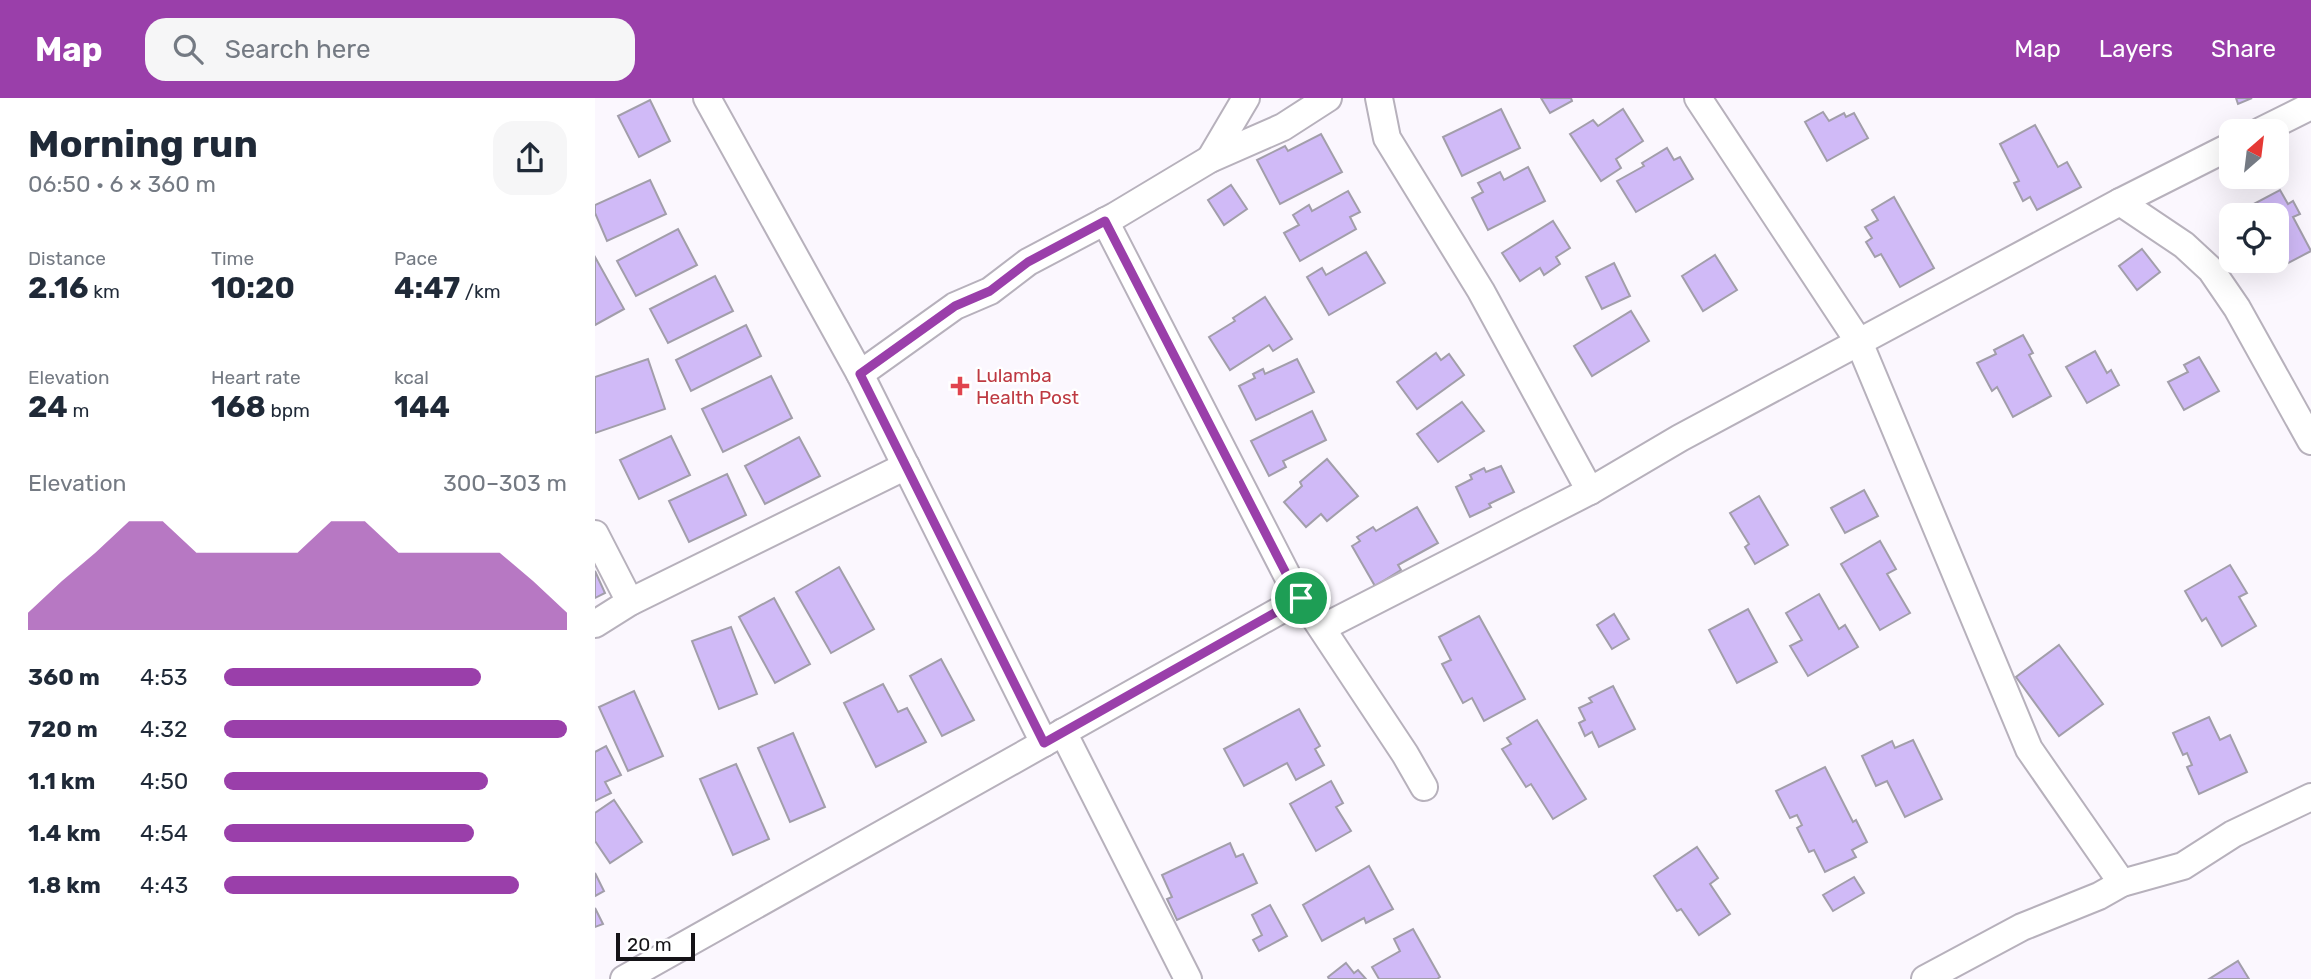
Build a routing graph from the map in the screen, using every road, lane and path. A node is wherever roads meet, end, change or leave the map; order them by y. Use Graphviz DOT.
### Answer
graph roads {
  1 [pos="707,98"];
  2 [pos="1246,98"];
  3 [pos="1328,98"];
  4 [pos="1379,98"];
  5 [pos="1698,98"];
  6 [pos="2311,106"];
  7 [pos="2285,119"];
  8 [pos="2219,152"];
  9 [pos="1210,159"];
  10 [pos="2120,202"];
  11 [pos="1105,221"];
  12 [pos="1859,342"];
  13 [pos="860,374"];
  14 [pos="2311,441"];
  15 [pos="906,466"];
  16 [pos="1590,491"];
  17 [pos="595,534"];
  18 [pos="1301,598"];
  19 [pos="630,601"];
  20 [pos="595,624"];
  21 [pos="1322,628"];
  22 [pos="1053,737"];
  23 [pos="1424,787"];
  24 [pos="2311,797"];
  25 [pos="2122,883"];
  26 [pos="624,979"];
  27 [pos="1188,979"];
  28 [pos="1925,979"];
  1 -- 13 [label="street"];
  2 -- 9 [label="street"];
  3 -- 9 [label="street"];
  4 -- 16 [label="street"];
  5 -- 12 [label="street"];
  6 -- 7 [label="street"];
  8 -- 10 [label="street"];
  9 -- 11 [label="street"];
  10 -- 12 [label="street"];
  10 -- 14 [label="street"];
  11 -- 13 [label="street"];
  11 -- 18 [label="street"];
  12 -- 16 [label="street"];
  12 -- 25 [label="street"];
  13 -- 15 [label="street"];
  15 -- 19 [label="street"];
  15 -- 22 [label="street"];
  16 -- 21 [label="street"];
  17 -- 19 [label="street"];
  18 -- 21 [label="street"];
  18 -- 22 [label="street"];
  19 -- 20 [label="street"];
  21 -- 23 [label="street"];
  22 -- 26 [label="street"];
  22 -- 27 [label="street"];
  24 -- 25 [label="street"];
  25 -- 28 [label="street"];
}
